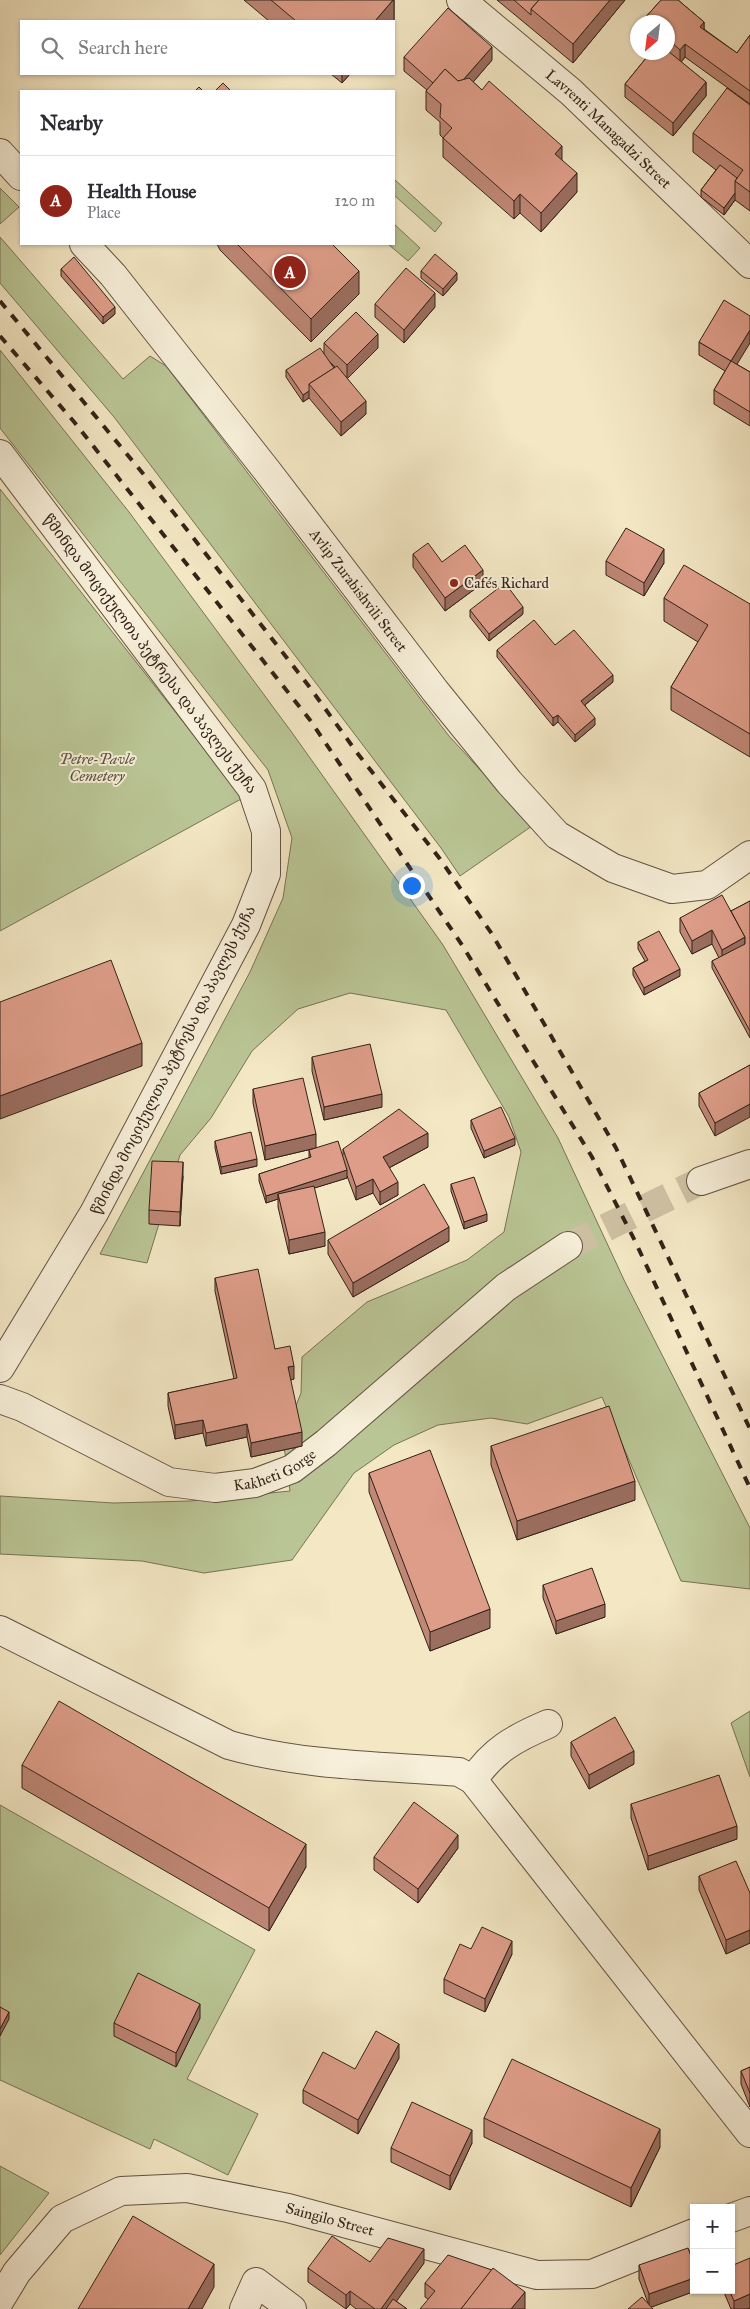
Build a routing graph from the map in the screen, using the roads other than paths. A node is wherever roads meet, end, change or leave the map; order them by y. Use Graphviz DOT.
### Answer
graph roads {
  1 [pos="461,0"];
  2 [pos="0,153"];
  3 [pos="20,175"];
  4 [pos="85,245"];
  5 [pos="750,264"];
  6 [pos="0,454"];
  7 [pos="750,855"];
  8 [pos="750,1164"];
  9 [pos="701,1181"];
  10 [pos="568,1246"];
  11 [pos="0,1368"];
  12 [pos="0,1398"];
  13 [pos="0,1630"];
  14 [pos="548,1724"];
  15 [pos="473,1780"];
  16 [pos="750,2133"];
  17 [pos="750,2211"];
  18 [pos="735,2217"];
  19 [pos="690,2235"];
  20 [pos="0,2300"];
  21 [pos="244,2309"];
  22 [pos="292,2309"];
  1 -- 5 [label="street, Lavrenti Managadzi Street"];
  2 -- 3 [label="street"];
  4 -- 7 [label="street, Avlip Zurabishvili Street"];
  6 -- 11 [label="street, წმინდა მოციქულთა პეტრესა და პავლეს ქუჩა"];
  8 -- 9 [label="street"];
  10 -- 12 [label="street, Kakheti Gorge"];
  13 -- 15 [label="street"];
  14 -- 15 [label="street"];
  15 -- 16 [label="street"];
  17 -- 18 [label="street"];
  19 -- 20 [label="street, Saingilo Street"];
  21 -- 22 [label="street"];
}
